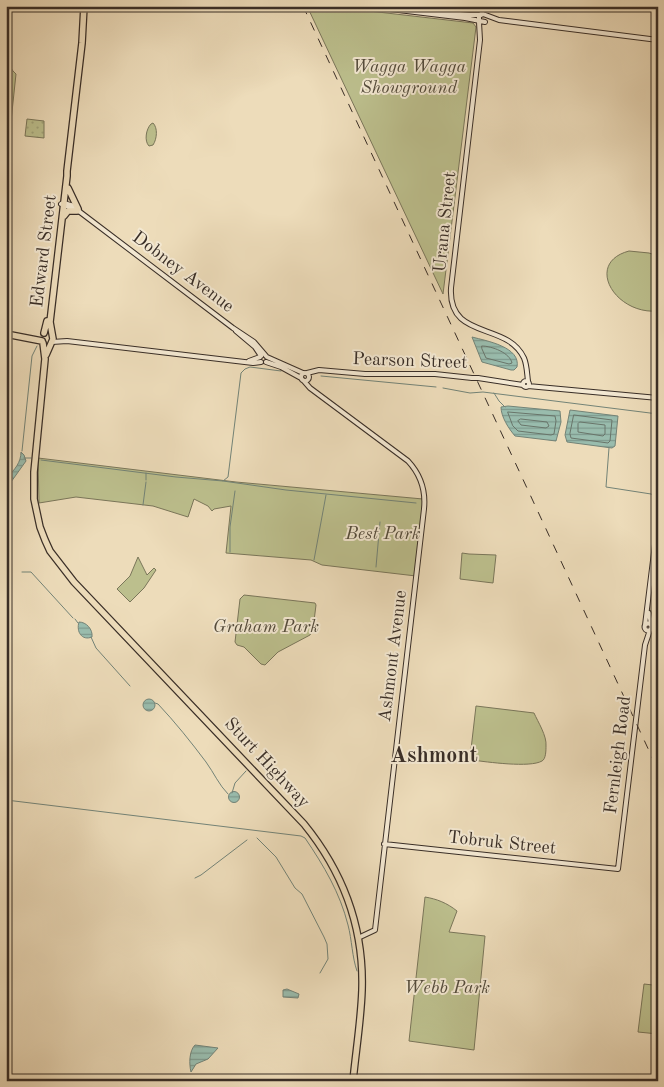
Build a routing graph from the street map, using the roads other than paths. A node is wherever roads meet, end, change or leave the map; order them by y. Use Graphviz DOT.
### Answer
graph roads {
  1 [pos="86,6"];
  2 [pos="366,6"];
  3 [pos="386,6"];
  4 [pos="484,6"];
  5 [pos="483,15"];
  6 [pos="499,20"];
  7 [pos="479,22"];
  8 [pos="485,22"];
  9 [pos="658,39"];
  10 [pos="480,40"];
  11 [pos="67,171"];
  12 [pos="66,184"];
  13 [pos="63,204"];
  14 [pos="78,211"];
  15 [pos="62,219"];
  16 [pos="6,333"];
  17 [pos="43,334"];
  18 [pos="52,339"];
  19 [pos="42,342"];
  20 [pos="264,358"];
  21 [pos="45,359"];
  22 [pos="322,371"];
  23 [pos="305,373"];
  24 [pos="309,378"];
  25 [pos="302,379"];
  26 [pos="526,383"];
  27 [pos="317,392"];
  28 [pos="658,399"];
  29 [pos="419,476"];
  30 [pos="658,520"];
  31 [pos="45,540"];
  32 [pos="658,542"];
  33 [pos="645,626"];
  34 [pos="651,627"];
  35 [pos="657,628"];
  36 [pos="645,645"];
  37 [pos="384,844"];
  38 [pos="618,870"];
  39 [pos="358,938"];
  40 [pos="352,1081"];
  1 -- 11 [label="highway, Edward Street"];
  2 -- 7 [label="street"];
  3 -- 5 [label="street"];
  4 -- 5 [label="street"];
  5 -- 6 [label="street"];
  5 -- 7 [label="street, Urana Street"];
  5 -- 8 [label="street"];
  6 -- 8 [label="street"];
  6 -- 9 [label="street"];
  7 -- 8 [label="street"];
  7 -- 10 [label="street, Urana Street"];
  8 -- 10 [label="street, Urana Street"];
  10 -- 26 [label="street, Urana Street"];
  11 -- 12 [label="highway, Edward Street"];
  11 -- 13 [label="highway, Edward Street"];
  12 -- 13 [label="highway, Edward Street"];
  12 -- 14 [label="highway"];
  13 -- 14 [label="street, Dobney Avenue"];
  13 -- 15 [label="highway, Edward Street"];
  13 -- 17 [label="highway, Edward Street"];
  14 -- 15 [label="highway"];
  14 -- 20 [label="street, Dobney Avenue"];
  15 -- 18 [label="highway, Edward Street"];
  16 -- 17 [label="highway"];
  16 -- 19 [label="highway"];
  17 -- 18 [label="highway"];
  17 -- 19 [label="highway, Edward Street"];
  18 -- 19 [label="highway"];
  18 -- 20 [label="street"];
  18 -- 21 [label="highway, Edward Street"];
  19 -- 21 [label="highway, Edward Street"];
  20 -- 23 [label="street, Dobney Avenue"];
  20 -- 25 [label="street, Dobney Avenue"];
  21 -- 31 [label="highway, Edward Street"];
  22 -- 23 [label="street, Pearson Street"];
  22 -- 24 [label="street"];
  22 -- 26 [label="street, Pearson Street, bridge"];
  23 -- 24 [label="street, Dobney Avenue"];
  23 -- 25 [label="street"];
  24 -- 25 [label="street"];
  24 -- 27 [label="street, Dobney Avenue"];
  25 -- 27 [label="street, Dobney Avenue"];
  26 -- 28 [label="street, Pearson Street"];
  27 -- 29 [label="street, Dobney Avenue"];
  29 -- 37 [label="street, Ashmont Avenue"];
  30 -- 33 [label="street, Fernleigh Road"];
  31 -- 39 [label="highway, Sturt Highway"];
  32 -- 34 [label="street, Fernleigh Road"];
  33 -- 34 [label="street"];
  33 -- 36 [label="street, Fernleigh Road"];
  34 -- 35 [label="street"];
  34 -- 36 [label="street, Fernleigh Road"];
  36 -- 38 [label="street, Fernleigh Road"];
  37 -- 38 [label="street, Tobruk Street"];
  37 -- 39 [label="street, Ashmont Avenue"];
  39 -- 40 [label="highway, Sturt Highway"];
}
